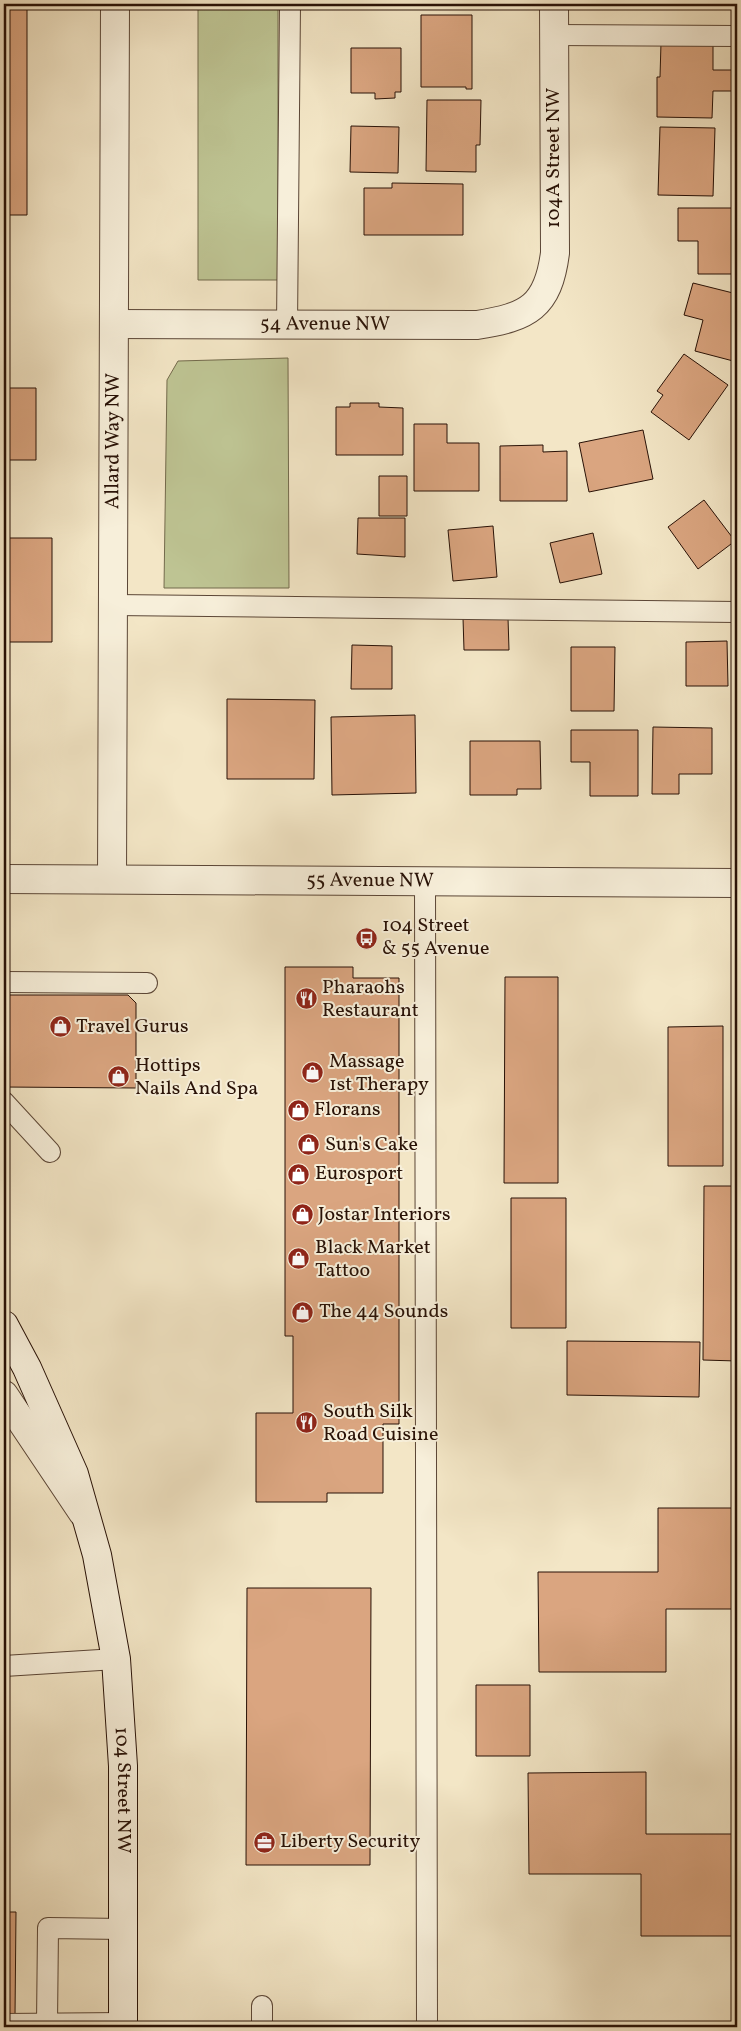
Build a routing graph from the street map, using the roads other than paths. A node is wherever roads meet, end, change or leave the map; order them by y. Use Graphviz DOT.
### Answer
graph roads {
  1 [pos="116,4"];
  2 [pos="290,4"];
  3 [pos="554,4"];
  4 [pos="554,35"];
  5 [pos="737,36"];
  6 [pos="533,306"];
  7 [pos="114,324"];
  8 [pos="287,326"];
  9 [pos="114,605"];
  10 [pos="737,612"];
  11 [pos="112,878"];
  12 [pos="4,879"];
  13 [pos="425,881"];
  14 [pos="737,883"];
  15 [pos="4,982"];
  16 [pos="147,983"];
  17 [pos="4,1102"];
  18 [pos="50,1152"];
  19 [pos="4,1325"];
  20 [pos="4,1395"];
  21 [pos="88,1521"];
  22 [pos="116,1659"];
  23 [pos="4,1666"];
  24 [pos="123,1929"];
  25 [pos="262,2006"];
  26 [pos="4,2024"];
  27 [pos="48,2024"];
  28 [pos="123,2025"];
  29 [pos="262,2027"];
  30 [pos="427,2027"];
  1 -- 7 [label="street, Allard Way NW"];
  2 -- 8 [label="lane"];
  3 -- 4 [label="street, 104A Street NW"];
  4 -- 5 [label="lane"];
  4 -- 6 [label="street, 104A Street NW"];
  6 -- 8 [label="street, 54 Avenue NW"];
  7 -- 8 [label="street, 54 Avenue NW"];
  7 -- 9 [label="street, Allard Way NW"];
  9 -- 10 [label="lane"];
  9 -- 11 [label="street, Allard Way NW"];
  11 -- 12 [label="street, 55 Avenue NW"];
  11 -- 13 [label="street, 55 Avenue NW"];
  13 -- 14 [label="street, 55 Avenue NW"];
  13 -- 30 [label="lane"];
  15 -- 16 [label="lane"];
  17 -- 18 [label="lane"];
  19 -- 21 [label="street, 104 Street NW"];
  20 -- 21 [label="street"];
  21 -- 22 [label="street, 104 Street NW"];
  22 -- 23 [label="lane"];
  22 -- 24 [label="street, 104 Street NW"];
  24 -- 27 [label="lane"];
  24 -- 28 [label="street, 104 Street NW"];
  25 -- 29 [label="lane"];
  26 -- 27 [label="lane"];
  27 -- 28 [label="lane"];
}
